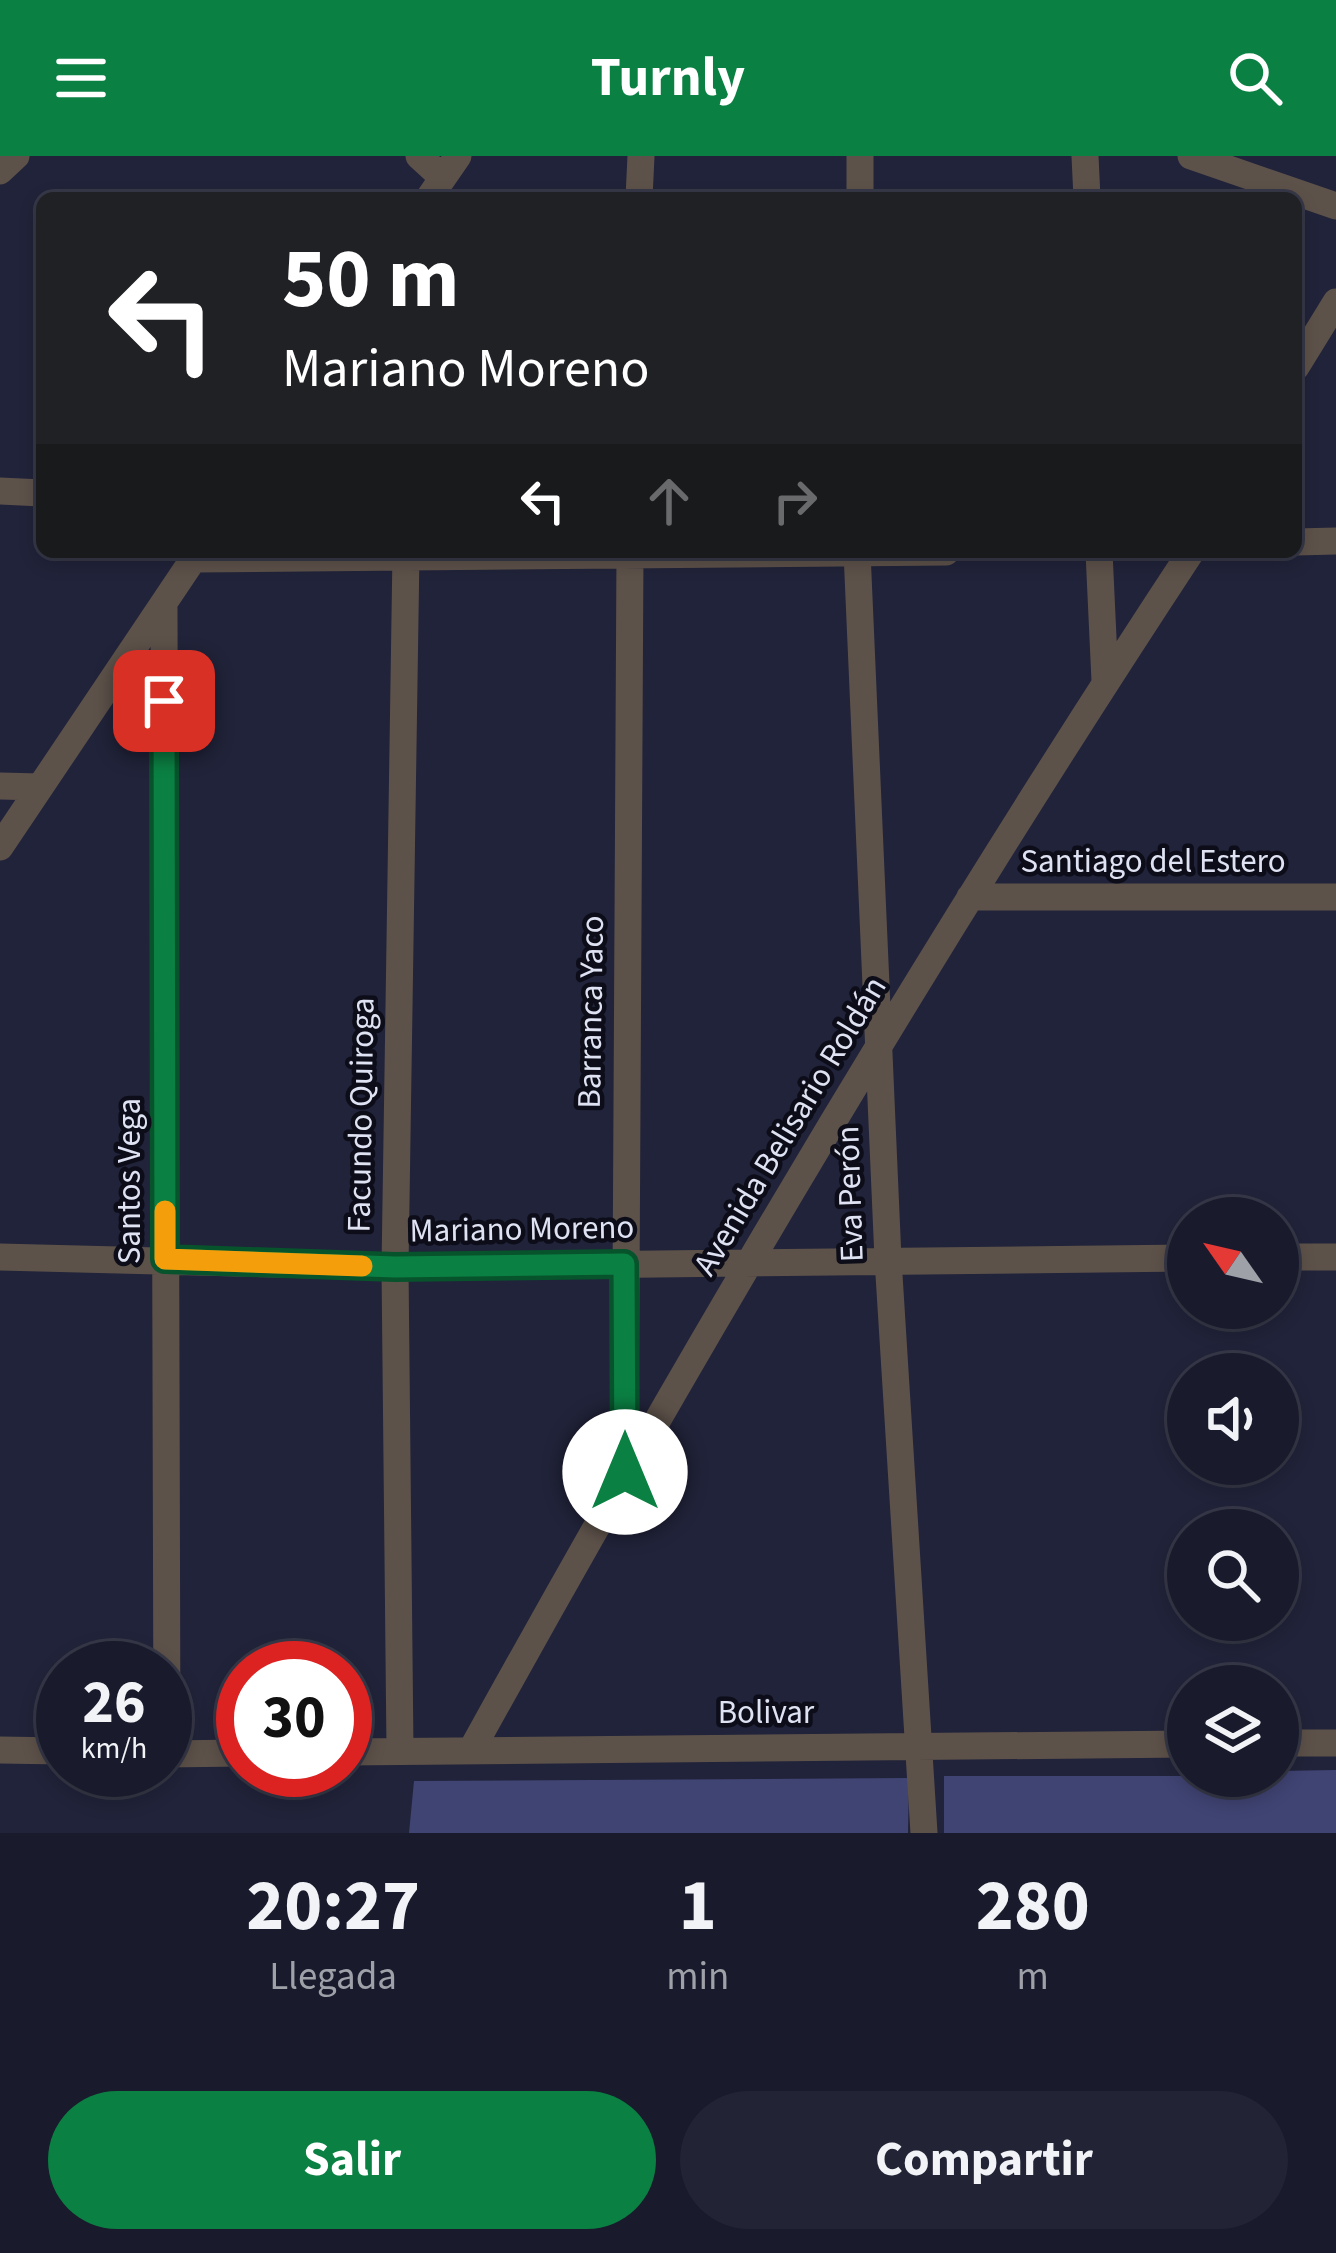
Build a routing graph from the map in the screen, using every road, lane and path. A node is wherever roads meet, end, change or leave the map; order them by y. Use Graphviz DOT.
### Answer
graph roads {
  1 [pos="16,156"];
  2 [pos="419,156"];
  3 [pos="640,156"];
  4 [pos="860,156"];
  5 [pos="1085,156"];
  6 [pos="1191,156"];
  7 [pos="0,171"];
  8 [pos="443,177"];
  9 [pos="640,192"];
  10 [pos="860,192"];
  11 [pos="1087,192"];
  12 [pos="1295,192"];
  13 [pos="1302,194"];
  14 [pos="1336,206"];
  15 [pos="1336,302"];
  16 [pos="1302,357"];
  17 [pos="0,491"];
  18 [pos="36,493"];
  19 [pos="1336,541"];
  20 [pos="1302,542"];
  21 [pos="194,558"];
  22 [pos="406,558"];
  23 [pos="630,558"];
  24 [pos="857,558"];
  25 [pos="1099,558"];
  26 [pos="1187,558"];
  27 [pos="164,608"];
  28 [pos="1106,681"];
  29 [pos="0,786"];
  30 [pos="40,787"];
  31 [pos="0,847"];
  32 [pos="970,897"];
  33 [pos="1336,897"];
  34 [pos="881,1046"];
  35 [pos="0,1257"];
  36 [pos="1299,1257"];
  37 [pos="1336,1257"];
  38 [pos="1167,1258"];
  39 [pos="165,1259"];
  40 [pos="888,1259"];
  41 [pos="624,1264"];
  42 [pos="748,1264"];
  43 [pos="395,1267"];
  44 [pos="625,1472"];
  45 [pos="166,1641"];
  46 [pos="1299,1743"];
  47 [pos="1336,1743"];
  48 [pos="1167,1744"];
  49 [pos="922,1748"];
  50 [pos="472,1749"];
  51 [pos="0,1750"];
  52 [pos="36,1751"];
  53 [pos="400,1751"];
  54 [pos="372,1752"];
  55 [pos="924,1833"];
  1 -- 7 [label="street"];
  2 -- 8 [label="street"];
  3 -- 9 [label="street"];
  4 -- 10 [label="street"];
  5 -- 11 [label="street"];
  6 -- 12 [label="street"];
  13 -- 14 [label="street"];
  15 -- 16 [label="street"];
  17 -- 18 [label="street"];
  19 -- 20 [label="street"];
  21 -- 27 [label="street"];
  22 -- 43 [label="street, Facundo Quiroga"];
  23 -- 41 [label="street, Barranca Yaco"];
  24 -- 34 [label="street, Eva Perón"];
  25 -- 28 [label="street"];
  26 -- 28 [label="street, Avenida Belisario Roldán"];
  27 -- 30 [label="street"];
  27 -- 39 [label="street, Santos Vega"];
  28 -- 32 [label="street, Avenida Belisario Roldán"];
  29 -- 30 [label="street"];
  30 -- 31 [label="street"];
  32 -- 33 [label="street, Santiago del Estero"];
  32 -- 34 [label="street, Avenida Belisario Roldán"];
  34 -- 40 [label="street, Eva Perón"];
  34 -- 42 [label="street, Avenida Belisario Roldán"];
  35 -- 39 [label="street, Mariano Moreno"];
  36 -- 37 [label="street"];
  38 -- 40 [label="street, Mariano Moreno"];
  39 -- 43 [label="street, Mariano Moreno"];
  39 -- 45 [label="street, Santos Vega"];
  40 -- 42 [label="street, Mariano Moreno"];
  40 -- 49 [label="street, Eva Perón"];
  41 -- 42 [label="street, Mariano Moreno"];
  41 -- 43 [label="street, Mariano Moreno"];
  41 -- 44 [label="street, Barranca Yaco"];
  42 -- 44 [label="street, Avenida Belisario Roldán"];
  43 -- 53 [label="street, Facundo Quiroga"];
  44 -- 50 [label="street, Avenida Belisario Roldán"];
  46 -- 47 [label="street"];
  48 -- 49 [label="street, Bolivar"];
  49 -- 50 [label="street, Bolivar"];
  49 -- 55 [label="street, Eva Perón"];
  50 -- 53 [label="street, Bolivar"];
  51 -- 52 [label="street"];
  53 -- 54 [label="street, Bolivar"];
}
